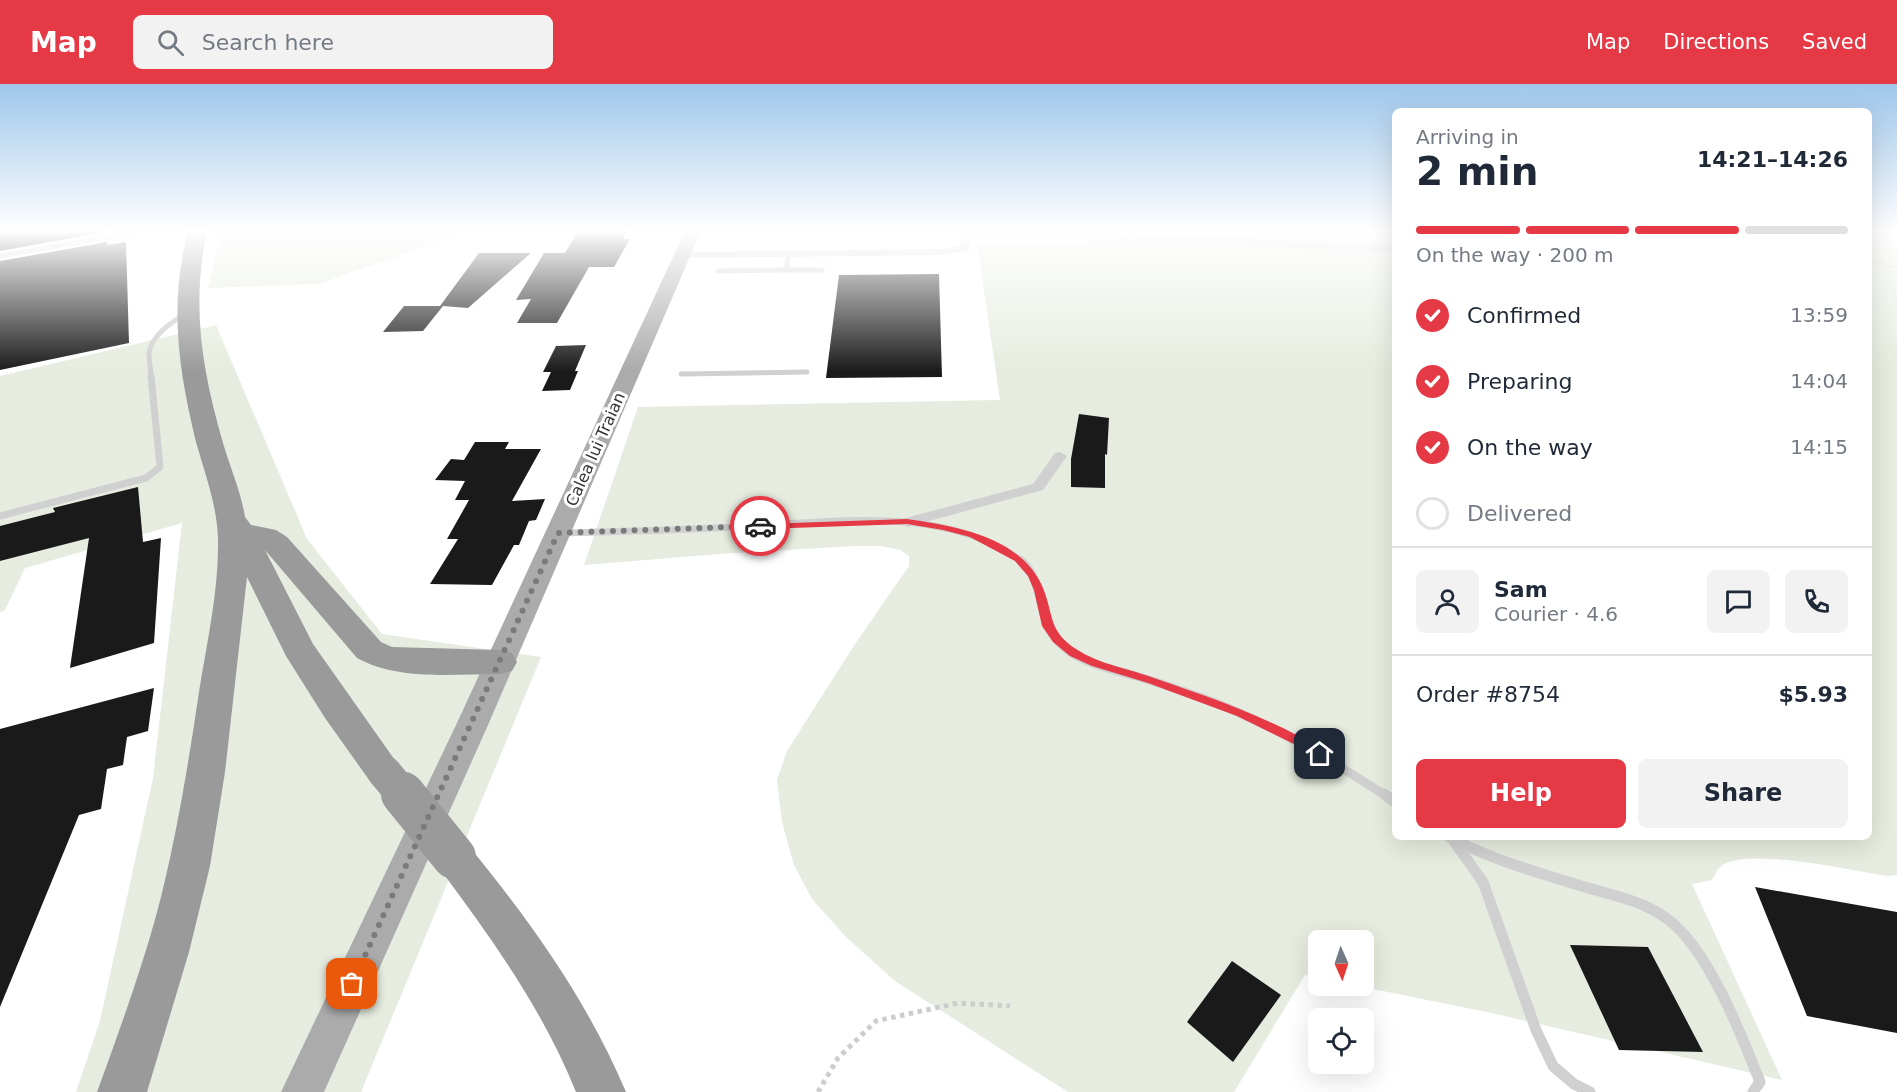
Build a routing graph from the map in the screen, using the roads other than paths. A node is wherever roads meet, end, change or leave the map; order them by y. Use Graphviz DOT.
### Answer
graph roads {
  1 [pos="190,278"];
  2 [pos="672,278"];
  3 [pos="187,312"];
  4 [pos="807,372"];
  5 [pos="681,374"];
  6 [pos="1060,456"];
  7 [pos="0,516"];
  8 [pos="907,522"];
  9 [pos="236,525"];
  10 [pos="558,533"];
  11 [pos="500,662"];
  12 [pos="1392,800"];
  13 [pos="1452,840"];
  14 [pos="1456,840"];
  15 [pos="122,1092"];
  16 [pos="302,1092"];
  17 [pos="601,1092"];
  18 [pos="1590,1092"];
  19 [pos="1753,1092"];
  1 -- 3 [label="highway"];
  2 -- 10 [label="main road, Calea lui Traian"];
  3 -- 7 [label="lane"];
  3 -- 9 [label="highway"];
  4 -- 5 [label="lane"];
  6 -- 8 [label="street"];
  8 -- 10 [label="lane"];
  8 -- 12 [label="lane"];
  9 -- 11 [label="highway"];
  9 -- 15 [label="highway"];
  9 -- 17 [label="highway, bridge"];
  10 -- 11 [label="main road, Calea lui Traian"];
  11 -- 16 [label="main road, Calea lui Traian"];
  13 -- 18 [label="lane"];
  14 -- 19 [label="lane"];
}
